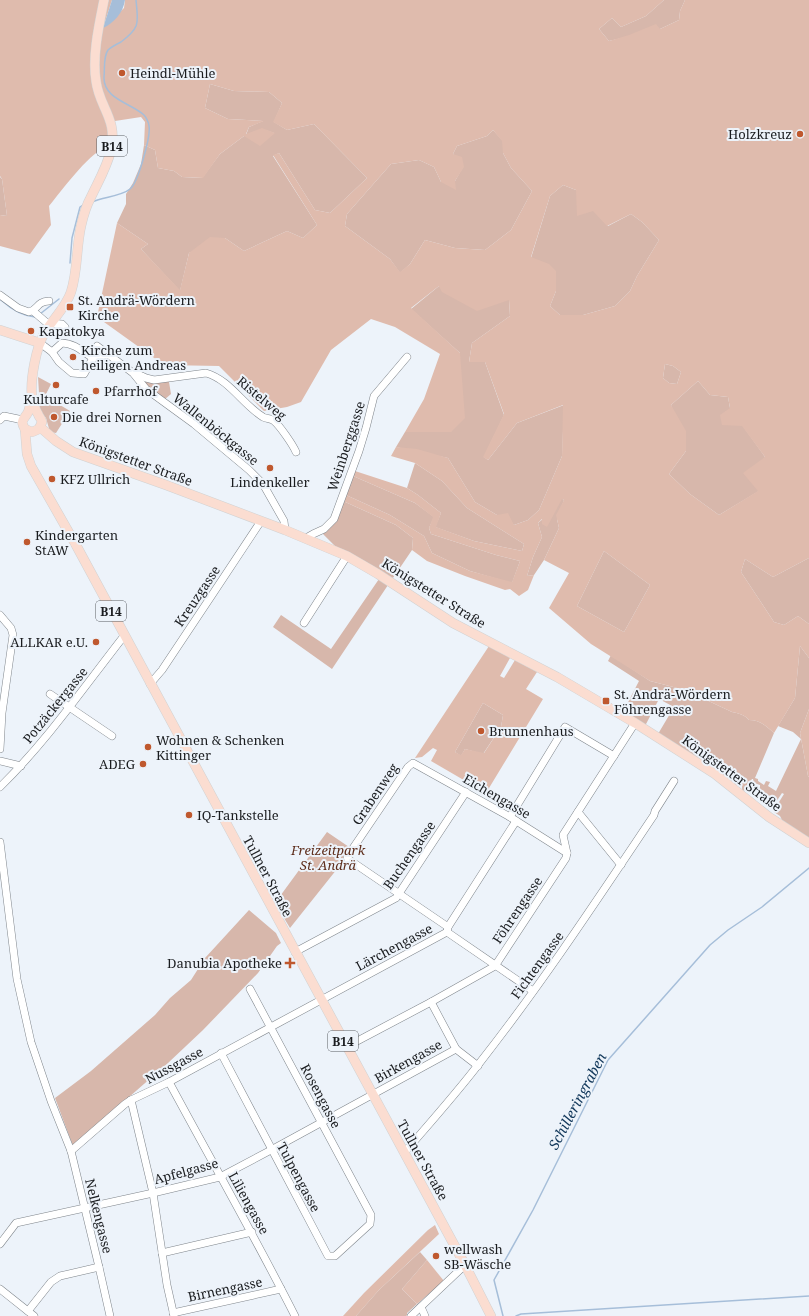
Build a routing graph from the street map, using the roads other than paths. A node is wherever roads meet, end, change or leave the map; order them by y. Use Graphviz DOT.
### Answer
graph roads {
  1 [pos="104,0"];
  2 [pos="0,294"];
  3 [pos="49,301"];
  4 [pos="37,314"];
  5 [pos="51,323"];
  6 [pos="65,326"];
  7 [pos="0,330"];
  8 [pos="40,343"];
  9 [pos="97,346"];
  10 [pos="52,352"];
  11 [pos="109,354"];
  12 [pos="407,357"];
  13 [pos="93,358"];
  14 [pos="133,372"];
  15 [pos="32,397"];
  16 [pos="38,414"];
  17 [pos="25,417"];
  18 [pos="0,420"];
  19 [pos="25,429"];
  20 [pos="38,429"];
  21 [pos="27,447"];
  22 [pos="296,452"];
  23 [pos="261,521"];
  24 [pos="285,530"];
  25 [pos="306,538"];
  26 [pos="347,556"];
  27 [pos="0,615"];
  28 [pos="304,623"];
  29 [pos="124,636"];
  30 [pos="150,684"];
  31 [pos="50,694"];
  32 [pos="70,708"];
  33 [pos="635,722"];
  34 [pos="112,736"];
  35 [pos="0,749"];
  36 [pos="614,756"];
  37 [pos="0,761"];
  38 [pos="413,763"];
  39 [pos="21,766"];
  40 [pos="674,781"];
  41 [pos="0,786"];
  42 [pos="466,792"];
  43 [pos="578,812"];
  44 [pos="513,819"];
  45 [pos="0,842"];
  46 [pos="809,843"];
  47 [pos="567,853"];
  48 [pos="1,864"];
  49 [pos="621,865"];
  50 [pos="399,894"];
  51 [pos="447,929"];
  52 [pos="295,952"];
  53 [pos="495,966"];
  54 [pos="250,989"];
  55 [pos="533,991"];
  56 [pos="321,1000"];
  57 [pos="431,1002"];
  58 [pos="297,1012"];
  59 [pos="270,1027"];
  60 [pos="346,1047"];
  61 [pos="456,1049"];
  62 [pos="221,1053"];
  63 [pos="478,1066"];
  64 [pos="169,1082"];
  65 [pos="372,1095"];
  66 [pos="131,1100"];
  67 [pos="321,1122"];
  68 [pos="271,1150"];
  69 [pos="71,1151"];
  70 [pos="404,1153"];
  71 [pos="220,1176"];
  72 [pos="153,1193"];
  73 [pos="84,1208"];
  74 [pos="371,1215"];
  75 [pos="252,1232"];
  76 [pos="0,1244"];
  77 [pos="162,1253"];
  78 [pos="465,1265"];
  79 [pos="99,1267"];
  80 [pos="0,1289"];
  81 [pos="281,1289"];
  82 [pos="421,1307"];
  83 [pos="31,1314"];
  84 [pos="174,1314"];
  85 [pos="110,1316"];
  86 [pos="295,1316"];
  87 [pos="411,1316"];
  88 [pos="425,1316"];
  89 [pos="491,1316"];
  1 -- 5 [label="main road, B14"];
  2 -- 4 [label="street"];
  3 -- 4 [label="street"];
  4 -- 5 [label="street"];
  5 -- 6 [label="street"];
  5 -- 8 [label="main road, B14"];
  7 -- 8 [label="main road"];
  8 -- 10 [label="street"];
  8 -- 15 [label="main road, B14"];
  9 -- 11 [label="street, Wallenböckgasse"];
  10 -- 13 [label="street"];
  10 -- 13 [label="street"];
  11 -- 13 [label="street"];
  11 -- 14 [label="street, Wallenböckgasse"];
  12 -- 25 [label="street, Weinberggasse"];
  14 -- 22 [label="street, Ristelweg"];
  14 -- 24 [label="street, Wallenböckgasse"];
  15 -- 16 [label="main road, B14"];
  15 -- 17 [label="main road, B14"];
  16 -- 17 [label="main road"];
  16 -- 20 [label="main road, B14"];
  17 -- 18 [label="street"];
  17 -- 19 [label="main road, B14"];
  19 -- 20 [label="main road"];
  19 -- 21 [label="main road, Tullner Straße / B14"];
  20 -- 21 [label="main road"];
  20 -- 23 [label="main road, Königstetter Straße"];
  21 -- 29 [label="main road, Tullner Straße / B14"];
  23 -- 24 [label="main road, Königstetter Straße"];
  23 -- 30 [label="street, Kreuzgasse"];
  24 -- 25 [label="main road, Königstetter Straße"];
  25 -- 26 [label="main road, Königstetter Straße"];
  26 -- 28 [label="street"];
  26 -- 33 [label="main road, Königstetter Straße"];
  27 -- 35 [label="street"];
  29 -- 30 [label="main road, Tullner Straße / B14"];
  29 -- 32 [label="street, Potzäckergasse"];
  30 -- 52 [label="main road, Tullner Straße / B14"];
  31 -- 32 [label="street"];
  32 -- 34 [label="street"];
  32 -- 39 [label="street, Potzäckergasse"];
  33 -- 36 [label="street"];
  33 -- 46 [label="main road, Königstetter Straße"];
  36 -- 43 [label="street"];
  36 -- 44 [label="street, Lärchengasse"];
  37 -- 39 [label="street"];
  38 -- 42 [label="street, Eichengasse"];
  38 -- 50 [label="street, Grabenweg"];
  39 -- 41 [label="street, Potzäckergasse"];
  40 -- 49 [label="street, Fichtengasse"];
  42 -- 44 [label="street, Eichengasse"];
  42 -- 50 [label="street, Buchengasse"];
  43 -- 47 [label="street"];
  43 -- 49 [label="street"];
  44 -- 47 [label="street, Eichengasse"];
  44 -- 51 [label="street, Lärchengasse"];
  45 -- 48 [label="street, Nelkengasse"];
  47 -- 53 [label="street, Föhrengasse"];
  48 -- 69 [label="street, Nelkengasse"];
  49 -- 55 [label="street, Fichtengasse"];
  50 -- 51 [label="street"];
  50 -- 52 [label="street, Buchengasse"];
  51 -- 53 [label="street"];
  51 -- 56 [label="street, Lärchengasse"];
  52 -- 56 [label="main road, Tullner Straße / B14"];
  53 -- 55 [label="street"];
  53 -- 57 [label="street, Föhrengasse"];
  54 -- 59 [label="street, Rosengasse"];
  55 -- 63 [label="street, Fichtengasse"];
  56 -- 58 [label="street, Lärchengasse"];
  56 -- 60 [label="main road, Tullner Straße / B14"];
  57 -- 60 [label="street, Föhrengasse"];
  57 -- 61 [label="street"];
  58 -- 59 [label="street, Nussgasse"];
  59 -- 62 [label="street, Nussgasse"];
  59 -- 67 [label="street, Rosengasse"];
  60 -- 65 [label="main road, Tullner Straße / B14"];
  61 -- 63 [label="street"];
  61 -- 65 [label="street, Birkengasse"];
  62 -- 64 [label="street, Nussgasse"];
  62 -- 68 [label="street, Tulpengasse"];
  63 -- 70 [label="street, Fichtengasse"];
  64 -- 66 [label="street, Nussgasse"];
  64 -- 71 [label="street, Liliengasse"];
  65 -- 67 [label="street, Apfelgasse"];
  65 -- 70 [label="main road, Tullner Straße / B14"];
  66 -- 69 [label="street, Nussgasse"];
  66 -- 72 [label="street"];
  67 -- 68 [label="street, Apfelgasse"];
  67 -- 74 [label="street, Rosengasse"];
  68 -- 71 [label="street, Apfelgasse"];
  68 -- 74 [label="street, Tulpengasse"];
  69 -- 73 [label="street, Nelkengasse"];
  70 -- 78 [label="main road, Tullner Straße / B14"];
  71 -- 72 [label="street, Apfelgasse"];
  71 -- 75 [label="street, Liliengasse"];
  72 -- 73 [label="street, Apfelgasse"];
  72 -- 77 [label="street"];
  73 -- 76 [label="street, Apfelgasse"];
  73 -- 79 [label="street, Nelkengasse"];
  75 -- 77 [label="street"];
  75 -- 81 [label="street, Liliengasse"];
  77 -- 84 [label="street"];
  78 -- 82 [label="street"];
  78 -- 89 [label="main road, Tullner Straße / B14"];
  79 -- 83 [label="street"];
  79 -- 85 [label="street, Nelkengasse"];
  80 -- 83 [label="street"];
  81 -- 84 [label="street, Birnengasse"];
  81 -- 86 [label="street, Liliengasse"];
  82 -- 87 [label="street"];
  82 -- 88 [label="street"];
}
